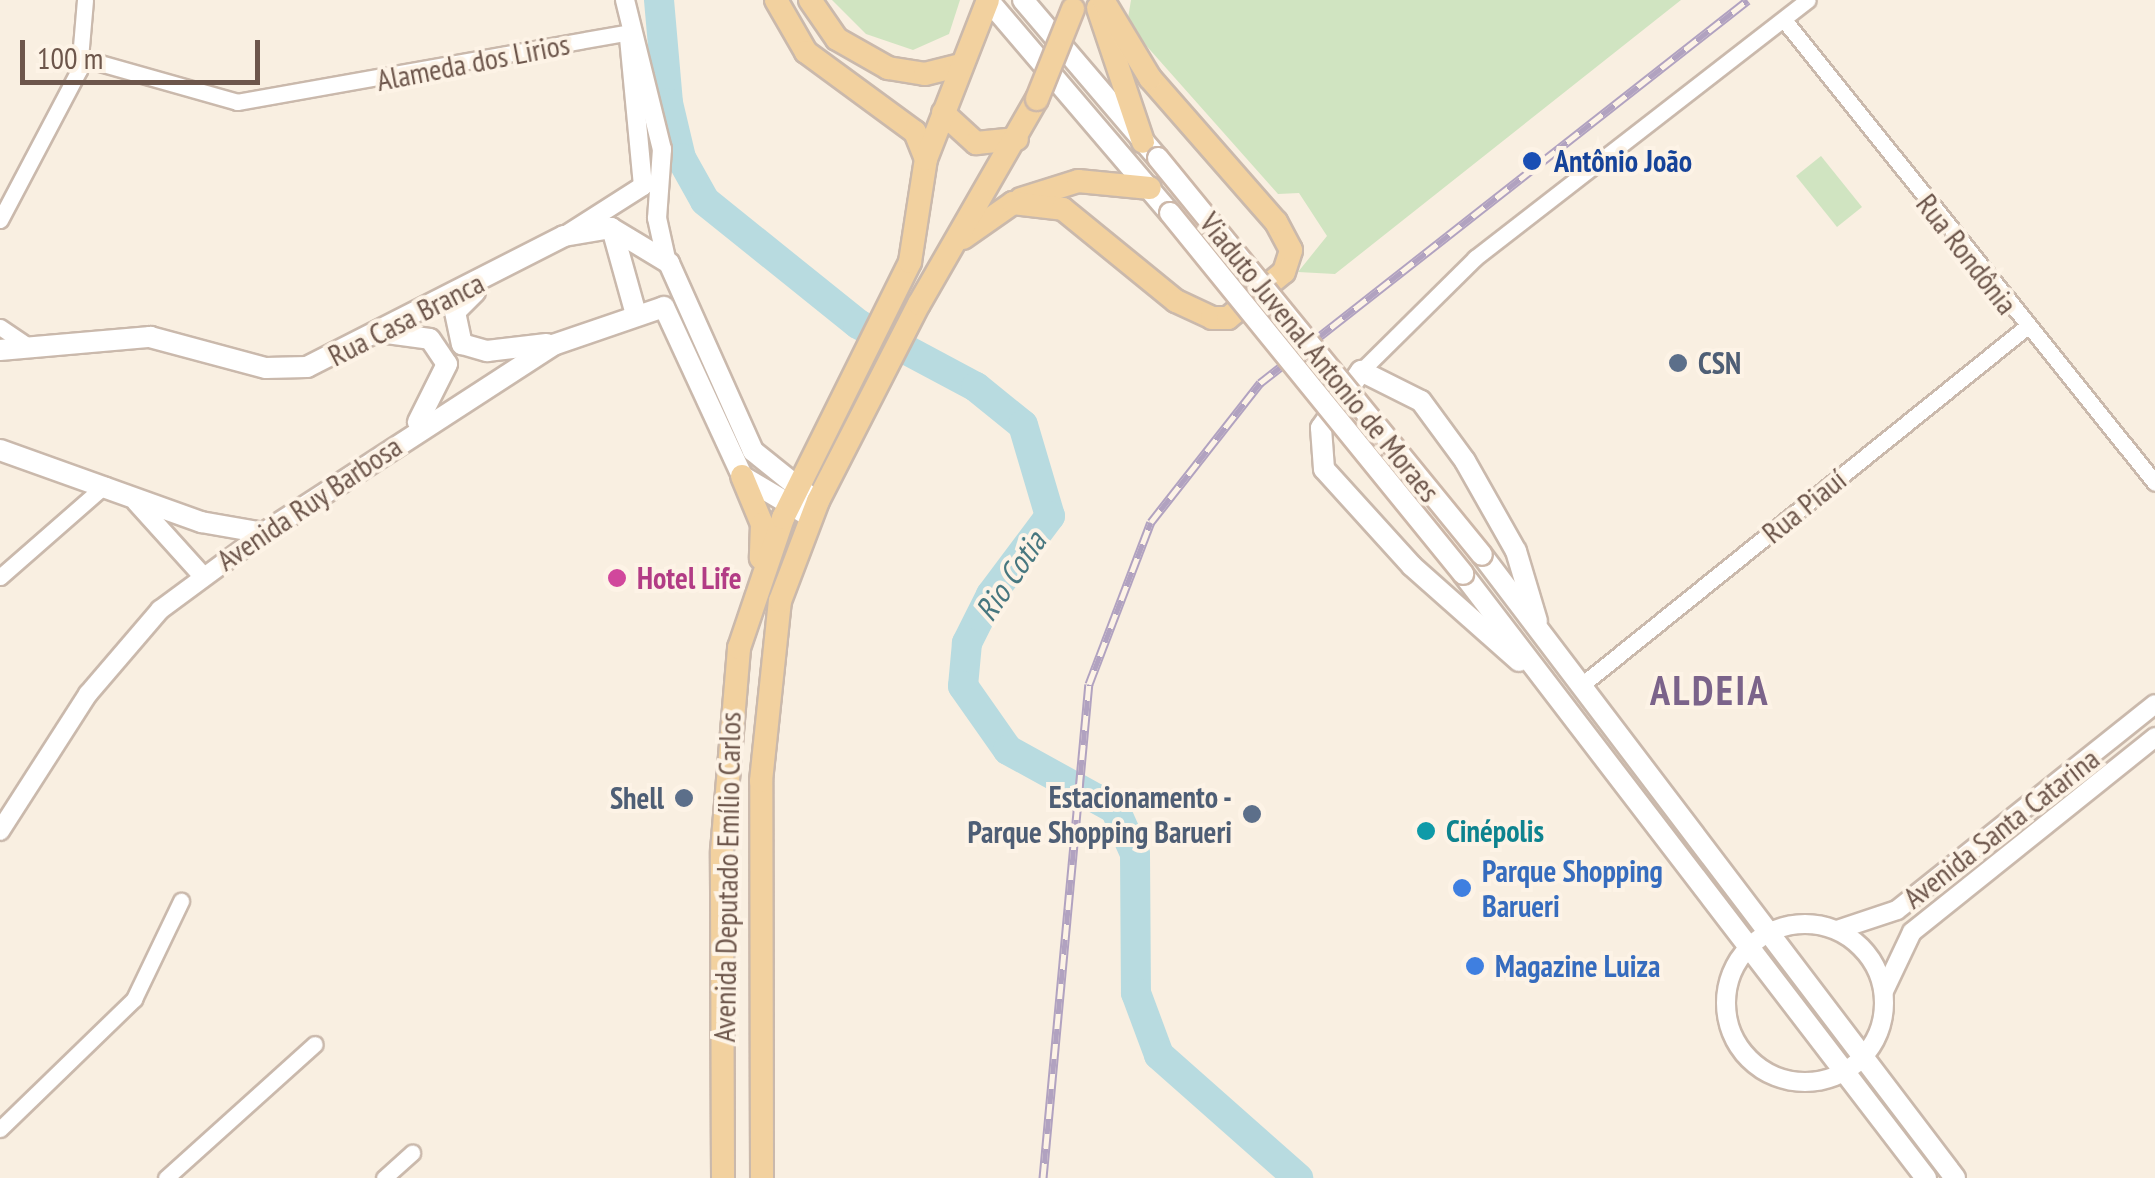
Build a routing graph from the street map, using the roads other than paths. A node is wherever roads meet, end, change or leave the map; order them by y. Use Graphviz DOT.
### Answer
graph roads {
  1 [pos="85,0"];
  2 [pos="625,0"];
  3 [pos="776,0"];
  4 [pos="810,0"];
  5 [pos="988,0"];
  6 [pos="1023,0"];
  7 [pos="1100,0"];
  8 [pos="1808,0"];
  9 [pos="1075,4"];
  10 [pos="1784,20"];
  11 [pos="630,32"];
  12 [pos="82,58"];
  13 [pos="960,65"];
  14 [pos="942,113"];
  15 [pos="1017,139"];
  16 [pos="1150,150"];
  17 [pos="926,159"];
  18 [pos="1150,188"];
  19 [pos="1013,203"];
  20 [pos="0,220"];
  21 [pos="612,228"];
  22 [pos="564,236"];
  23 [pos="949,250"];
  24 [pos="512,264"];
  25 [pos="668,264"];
  26 [pos="634,302"];
  27 [pos="0,326"];
  28 [pos="2026,328"];
  29 [pos="381,334"];
  30 [pos="552,345"];
  31 [pos="7,348"];
  32 [pos="1361,370"];
  33 [pos="404,439"];
  34 [pos="0,450"];
  35 [pos="742,476"];
  36 [pos="2155,484"];
  37 [pos="105,485"];
  38 [pos="127,494"];
  39 [pos="793,498"];
  40 [pos="815,509"];
  41 [pos="264,533"];
  42 [pos="760,574"];
  43 [pos="202,575"];
  44 [pos="0,577"];
  45 [pos="1537,623"];
  46 [pos="1584,684"];
  47 [pos="1550,688"];
  48 [pos="2155,704"];
  49 [pos="2155,737"];
  50 [pos="0,831"];
  51 [pos="180,901"];
  52 [pos="1773,930"];
  53 [pos="1836,930"];
  54 [pos="1748,949"];
  55 [pos="1884,992"];
  56 [pos="315,1044"];
  57 [pos="1864,1055"];
  58 [pos="1841,1074"];
  59 [pos="0,1128"];
  60 [pos="412,1153"];
  61 [pos="166,1178"];
  62 [pos="384,1178"];
  63 [pos="724,1178"];
  64 [pos="762,1178"];
  65 [pos="1926,1178"];
  66 [pos="1955,1178"];
  1 -- 12 [label="street"];
  2 -- 11 [label="street"];
  3 -- 17 [label="main road"];
  4 -- 13 [label="main road"];
  5 -- 13 [label="main road, Avenida Deputado Emílio Carlos"];
  5 -- 18 [label="main road, Viaduto Juvenal Antonio de Moraes"];
  6 -- 16 [label="main road, Viaduto Juvenal Antonio de Moraes"];
  7 -- 16 [label="main road"];
  7 -- 19 [label="main road"];
  8 -- 10 [label="street"];
  9 -- 15 [label="main road, Avenida Deputado Emílio Carlos, bridge"];
  10 -- 28 [label="street, Rua Rondônia"];
  10 -- 32 [label="street"];
  11 -- 12 [label="street, Alameda dos Lirios"];
  11 -- 22 [label="street"];
  11 -- 25 [label="street"];
  12 -- 20 [label="street"];
  13 -- 14 [label="main road, Avenida Deputado Emílio Carlos"];
  14 -- 15 [label="main road"];
  14 -- 17 [label="main road, Avenida Deputado Emílio Carlos"];
  15 -- 23 [label="main road, Avenida Deputado Emílio Carlos"];
  16 -- 45 [label="main road, Viaduto Juvenal Antonio de Moraes, bridge"];
  17 -- 39 [label="main road, Avenida Deputado Emílio Carlos"];
  18 -- 19 [label="main road"];
  18 -- 47 [label="main road, Viaduto Juvenal Antonio de Moraes, bridge"];
  19 -- 23 [label="main road"];
  21 -- 22 [label="main road, Rua Casa Branca"];
  21 -- 25 [label="main road"];
  21 -- 26 [label="main road"];
  22 -- 24 [label="main road, Rua Casa Branca"];
  23 -- 40 [label="main road, Avenida Deputado Emílio Carlos"];
  24 -- 29 [label="main road, Rua Casa Branca"];
  24 -- 30 [label="main road"];
  25 -- 26 [label="main road, Avenida Ruy Barbosa"];
  25 -- 39 [label="main road"];
  26 -- 30 [label="main road, Avenida Ruy Barbosa"];
  26 -- 35 [label="main road"];
  27 -- 31 [label="street"];
  28 -- 36 [label="street, Rua Rondônia"];
  28 -- 46 [label="street, Rua Piauí"];
  29 -- 31 [label="main road, Rua Casa Branca"];
  29 -- 33 [label="main road"];
  30 -- 33 [label="main road, Avenida Ruy Barbosa"];
  32 -- 45 [label="main road"];
  32 -- 47 [label="main road"];
  33 -- 41 [label="main road, Avenida Ruy Barbosa"];
  34 -- 37 [label="main road"];
  35 -- 39 [label="main road"];
  35 -- 42 [label="main road"];
  37 -- 38 [label="main road"];
  37 -- 44 [label="street"];
  38 -- 41 [label="main road"];
  38 -- 43 [label="street"];
  39 -- 40 [label="main road"];
  39 -- 42 [label="main road, Avenida Deputado Emílio Carlos"];
  40 -- 64 [label="main road, Avenida Deputado Emílio Carlos"];
  41 -- 43 [label="street, Avenida Ruy Barbosa"];
  42 -- 63 [label="main road, Avenida Deputado Emílio Carlos"];
  43 -- 50 [label="street, Avenida Ruy Barbosa"];
  45 -- 46 [label="main road, Viaduto Juvenal Antonio de Moraes"];
  46 -- 52 [label="main road, Viaduto Juvenal Antonio de Moraes"];
  47 -- 54 [label="main road"];
  48 -- 53 [label="street, Avenida Santa Catarina"];
  49 -- 55 [label="street, Avenida Santa Catarina"];
  51 -- 59 [label="street"];
  52 -- 53 [label="street, Avenida Santa Catarina"];
  52 -- 54 [label="street"];
  52 -- 57 [label="main road, Viaduto Juvenal Antonio de Moraes"];
  53 -- 55 [label="street"];
  54 -- 58 [label="main road"];
  54 -- 58 [label="street"];
  55 -- 57 [label="street, Avenida Santa Catarina"];
  56 -- 61 [label="street"];
  57 -- 58 [label="street"];
  57 -- 66 [label="main road, Viaduto Juvenal Antonio de Moraes"];
  58 -- 65 [label="main road"];
  60 -- 62 [label="street"];
}
